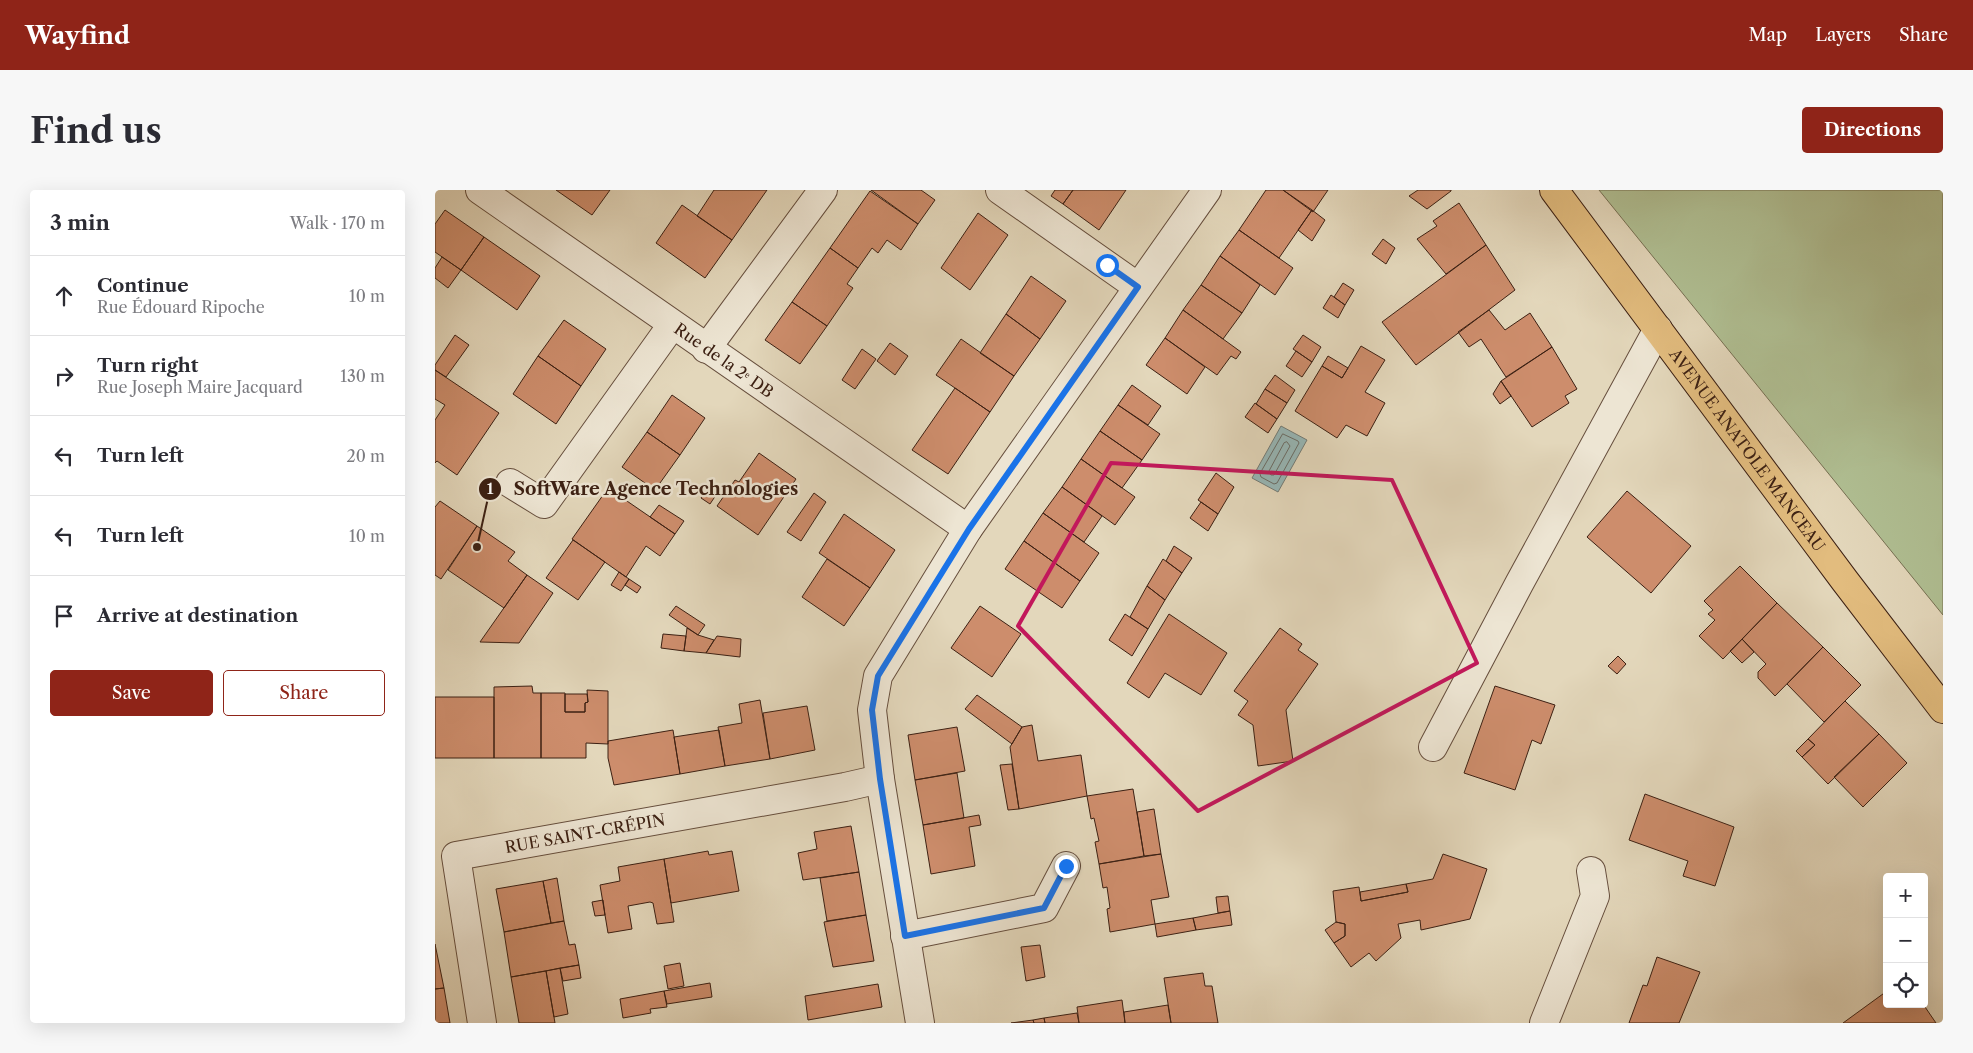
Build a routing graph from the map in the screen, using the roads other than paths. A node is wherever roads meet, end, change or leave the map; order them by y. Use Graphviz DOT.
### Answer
graph roads {
  1 [pos="480,190"];
  2 [pos="823,190"];
  3 [pos="1000,190"];
  4 [pos="1207,190"];
  5 [pos="1554,190"];
  6 [pos="1138,287"];
  7 [pos="672,325"];
  8 [pos="1658,329"];
  9 [pos="707,349"];
  10 [pos="510,483"];
  11 [pos="969,529"];
  12 [pos="1943,708"];
  13 [pos="1433,747"];
  14 [pos="880,779"];
  15 [pos="1066,866"];
  16 [pos="1591,871"];
  17 [pos="905,936"];
  18 [pos="482,1023"];
  19 [pos="920,1023"];
  20 [pos="1543,1023"];
  1 -- 7 [label="street, Rue de la 2ᵉ DB"];
  2 -- 9 [label="street"];
  3 -- 6 [label="street"];
  4 -- 6 [label="street"];
  5 -- 8 [label="main road, AVENUE ANATOLE MANCEAU"];
  6 -- 11 [label="street"];
  7 -- 9 [label="street, Rue de la 2ᵉ DB"];
  7 -- 10 [label="street"];
  8 -- 12 [label="main road, AVENUE ANATOLE MANCEAU"];
  8 -- 13 [label="street"];
  9 -- 11 [label="street, Rue de la 2ᵉ DB"];
  11 -- 14 [label="street"];
  14 -- 17 [label="street"];
  14 -- 18 [label="street, RUE SAINT-CRÉPIN"];
  15 -- 17 [label="street"];
  16 -- 20 [label="street"];
  17 -- 19 [label="street"];
}
